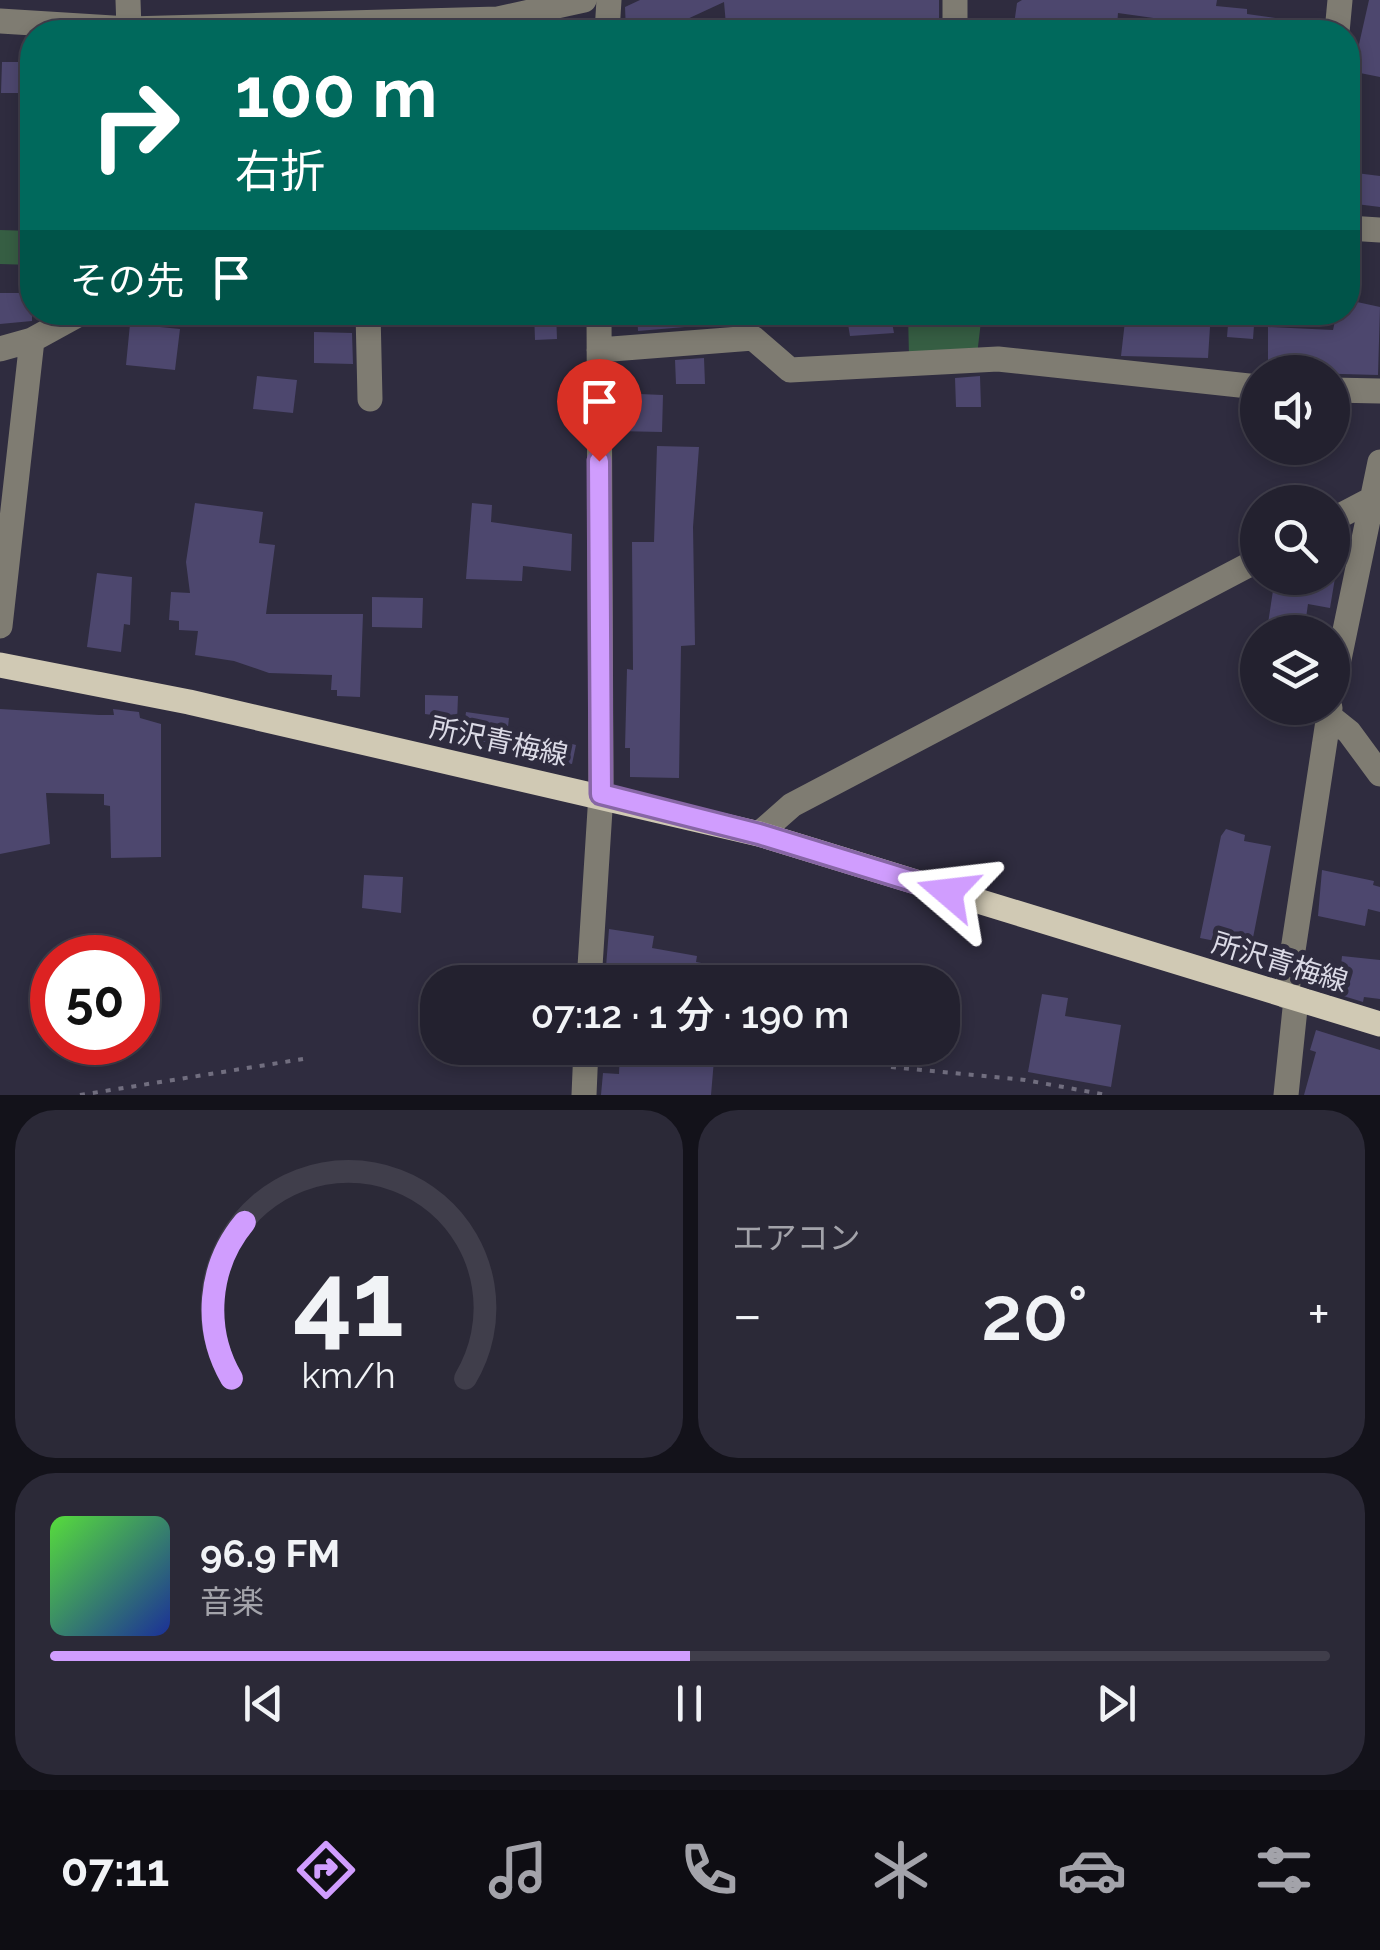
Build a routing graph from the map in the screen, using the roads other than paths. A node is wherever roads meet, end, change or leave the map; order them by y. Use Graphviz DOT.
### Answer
graph roads {
  1 [pos="584,0"];
  2 [pos="516,20"];
  3 [pos="51,325"];
  4 [pos="368,325"];
  5 [pos="599,325"];
  6 [pos="32,340"];
  7 [pos="0,349"];
  8 [pos="599,350"];
  9 [pos="1240,385"];
  10 [pos="1350,390"];
  11 [pos="1380,391"];
  12 [pos="370,399"];
  13 [pos="1380,462"];
  14 [pos="1376,492"];
  15 [pos="1350,509"];
  16 [pos="1240,569"];
  17 [pos="1349,615"];
  18 [pos="0,626"];
  19 [pos="0,665"];
  20 [pos="1327,725"];
  21 [pos="1344,725"];
  22 [pos="1380,774"];
  23 [pos="601,794"];
  24 [pos="759,834"];
  25 [pos="590,965"];
  26 [pos="1291,997"];
  27 [pos="1380,1024"];
  28 [pos="585,1065"];
  29 [pos="584,1095"];
  30 [pos="1286,1095"];
  1 -- 2 [label="street"];
  3 -- 6 [label="street"];
  4 -- 12 [label="street"];
  5 -- 8 [label="street"];
  6 -- 7 [label="street"];
  6 -- 18 [label="street"];
  8 -- 9 [label="street"];
  8 -- 23 [label="street"];
  10 -- 11 [label="street"];
  13 -- 14 [label="street"];
  14 -- 15 [label="street"];
  14 -- 17 [label="street"];
  16 -- 24 [label="street"];
  19 -- 23 [label="main road, 所沢青梅線"];
  20 -- 26 [label="street"];
  21 -- 22 [label="street"];
  23 -- 24 [label="main road, 所沢青梅線"];
  23 -- 25 [label="street"];
  24 -- 26 [label="main road, 所沢青梅線"];
  26 -- 27 [label="main road, 所沢青梅線"];
  26 -- 30 [label="street"];
  28 -- 29 [label="street"];
}
